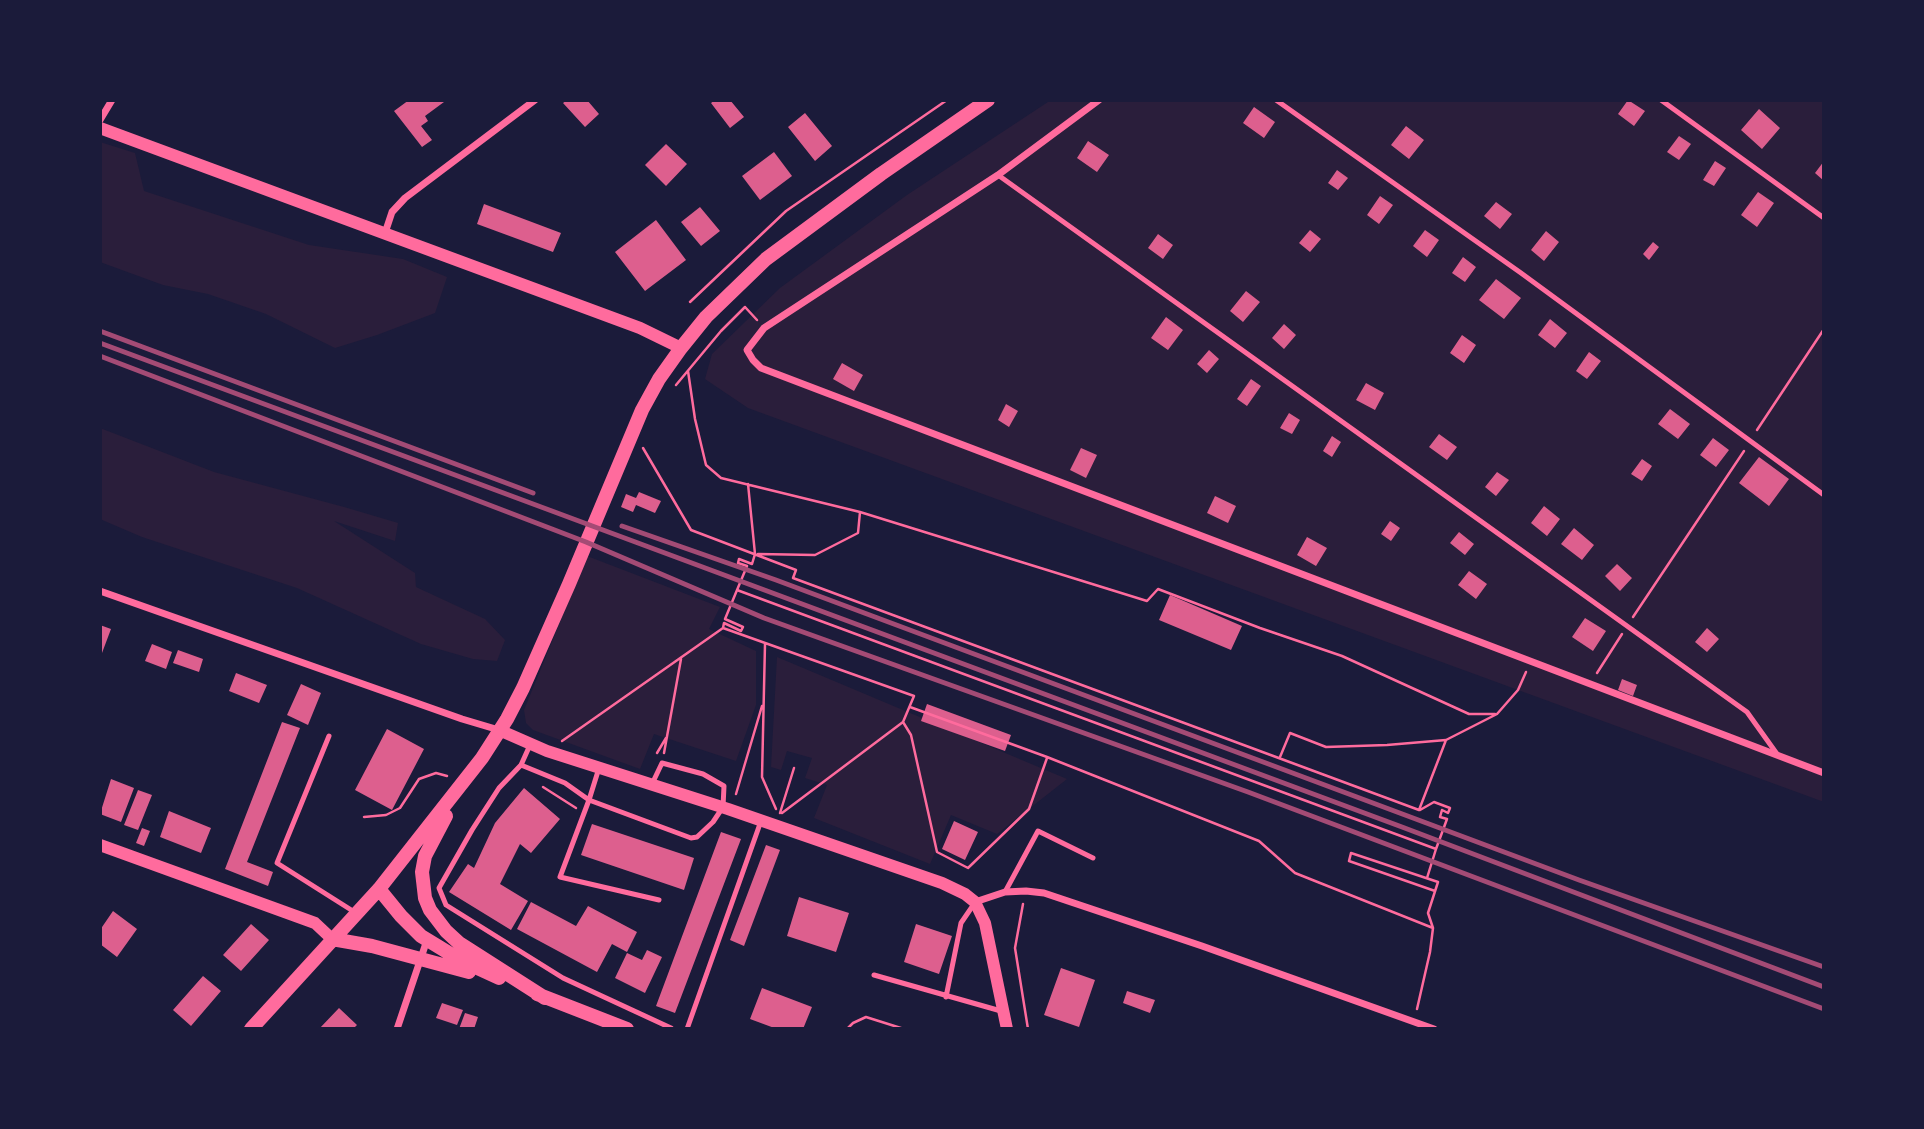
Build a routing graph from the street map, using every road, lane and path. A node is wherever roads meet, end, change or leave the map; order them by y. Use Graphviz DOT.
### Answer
graph roads {
  1 [pos="112,100"];
  2 [pos="534,100"];
  3 [pos="947,100"];
  4 [pos="988,100"];
  5 [pos="1099,100"];
  6 [pos="1276,100"];
  7 [pos="1661,100"];
  8 [pos="100,120"];
  9 [pos="100,128"];
  10 [pos="998,174"];
  11 [pos="1824,218"];
  12 [pos="385,233"];
  13 [pos="690,302"];
  14 [pos="764,328"];
  15 [pos="1824,329"];
  16 [pos="681,348"];
  17 [pos="688,370"];
  18 [pos="670,392"];
  19 [pos="1750,441"];
  20 [pos="641,444"];
  21 [pos="748,484"];
  22 [pos="1824,495"];
  23 [pos="860,512"];
  24 [pos="755,554"];
  25 [pos="100,590"];
  26 [pos="737,590"];
  27 [pos="1626,626"];
  28 [pos="723,628"];
  29 [pos="765,644"];
  30 [pos="682,657"];
  31 [pos="1530,662"];
  32 [pos="1590,685"];
  33 [pos="764,699"];
  34 [pos="910,706"];
  35 [pos="1497,714"];
  36 [pos="903,722"];
  37 [pos="499,730"];
  38 [pos="329,736"];
  39 [pos="1446,740"];
  40 [pos="531,745"];
  41 [pos="547,751"];
  42 [pos="1047,757"];
  43 [pos="1779,757"];
  44 [pos="482,758"];
  45 [pos="1280,758"];
  46 [pos="662,763"];
  47 [pos="520,765"];
  48 [pos="599,767"];
  49 [pos="794,768"];
  50 [pos="1824,773"];
  51 [pos="464,781"];
  52 [pos="652,784"];
  53 [pos="589,800"];
  54 [pos="727,809"];
  55 [pos="1419,810"];
  56 [pos="779,816"];
  57 [pos="364,817"];
  58 [pos="761,821"];
  59 [pos="100,845"];
  60 [pos="1436,849"];
  61 [pos="1093,858"];
  62 [pos="1427,878"];
  63 [pos="379,888"];
  64 [pos="1026,891"];
  65 [pos="1435,891"];
  66 [pos="1005,892"];
  67 [pos="659,900"];
  68 [pos="975,902"];
  69 [pos="356,913"];
  70 [pos="1433,928"];
  71 [pos="332,939"];
  72 [pos="427,940"];
  73 [pos="423,959"];
  74 [pos="874,975"];
  75 [pos="505,981"];
  76 [pos="946,997"];
  77 [pos="545,998"];
  78 [pos="1004,1012"];
  79 [pos="1415,1023"];
  80 [pos="671,1028"];
  81 [pos="251,1029"];
  82 [pos="397,1029"];
  83 [pos="627,1029"];
  84 [pos="687,1029"];
  85 [pos="846,1029"];
  86 [pos="904,1029"];
  87 [pos="1007,1029"];
  88 [pos="1028,1029"];
  89 [pos="1434,1029"];
  1 -- 8 [label="street"];
  2 -- 12 [label="street"];
  3 -- 13 [label="path"];
  4 -- 16 [label="main road"];
  5 -- 10 [label="street"];
  6 -- 19 [label="lane"];
  7 -- 11 [label="lane"];
  9 -- 12 [label="street"];
  10 -- 14 [label="street"];
  10 -- 27 [label="lane"];
  12 -- 16 [label="street"];
  14 -- 17 [label="path"];
  14 -- 31 [label="street"];
  15 -- 19 [label="path"];
  16 -- 37 [label="main road"];
  17 -- 18 [label="path"];
  17 -- 21 [label="path"];
  19 -- 22 [label="lane"];
  19 -- 27 [label="path"];
  20 -- 24 [label="path"];
  21 -- 23 [label="path"];
  21 -- 24 [label="path"];
  23 -- 24 [label="path"];
  23 -- 35 [label="path"];
  24 -- 26 [label="path"];
  24 -- 45 [label="path"];
  25 -- 37 [label="street"];
  26 -- 28 [label="path"];
  26 -- 60 [label="path"];
  27 -- 32 [label="path"];
  27 -- 43 [label="lane"];
  28 -- 29 [label="path"];
  28 -- 30 [label="path"];
  29 -- 33 [label="path"];
  29 -- 34 [label="path"];
  30 -- 41 [label="path"];
  30 -- 46 [label="path"];
  31 -- 32 [label="street"];
  31 -- 35 [label="path"];
  32 -- 43 [label="street"];
  33 -- 54 [label="path"];
  33 -- 56 [label="path"];
  34 -- 36 [label="path"];
  34 -- 42 [label="path"];
  35 -- 39 [label="path"];
  36 -- 42 [label="path"];
  36 -- 56 [label="path"];
  37 -- 40 [label="street"];
  37 -- 44 [label="main road"];
  38 -- 69 [label="lane"];
  39 -- 45 [label="path"];
  39 -- 55 [label="path"];
  40 -- 41 [label="street"];
  40 -- 47 [label="lane"];
  41 -- 48 [label="street"];
  42 -- 70 [label="path"];
  43 -- 50 [label="street"];
  44 -- 51 [label="main road"];
  44 -- 77 [label="main road"];
  45 -- 55 [label="path"];
  46 -- 52 [label="lane"];
  46 -- 54 [label="lane"];
  47 -- 53 [label="lane"];
  47 -- 80 [label="lane"];
  48 -- 52 [label="street"];
  48 -- 53 [label="lane"];
  49 -- 56 [label="path"];
  51 -- 57 [label="path"];
  51 -- 63 [label="main road"];
  52 -- 54 [label="street"];
  53 -- 54 [label="lane"];
  53 -- 67 [label="lane"];
  54 -- 58 [label="street"];
  55 -- 60 [label="path"];
  58 -- 68 [label="street"];
  58 -- 84 [label="lane"];
  59 -- 71 [label="street"];
  60 -- 62 [label="path"];
  61 -- 66 [label="lane"];
  62 -- 65 [label="path"];
  62 -- 65 [label="path"];
  63 -- 69 [label="main road"];
  63 -- 72 [label="main road"];
  64 -- 66 [label="street"];
  64 -- 79 [label="street"];
  64 -- 88 [label="path"];
  65 -- 70 [label="path"];
  66 -- 68 [label="street"];
  68 -- 76 [label="lane"];
  68 -- 78 [label="street"];
  69 -- 71 [label="main road"];
  70 -- 79 [label="path"];
  71 -- 73 [label="main road"];
  71 -- 81 [label="main road"];
  72 -- 73 [label="street"];
  72 -- 75 [label="main road"];
  73 -- 75 [label="main road"];
  73 -- 82 [label="street"];
  74 -- 76 [label="lane"];
  75 -- 77 [label="main road"];
  76 -- 78 [label="lane"];
  77 -- 83 [label="main road"];
  78 -- 87 [label="street"];
  79 -- 89 [label="street"];
  85 -- 86 [label="path"];
}
